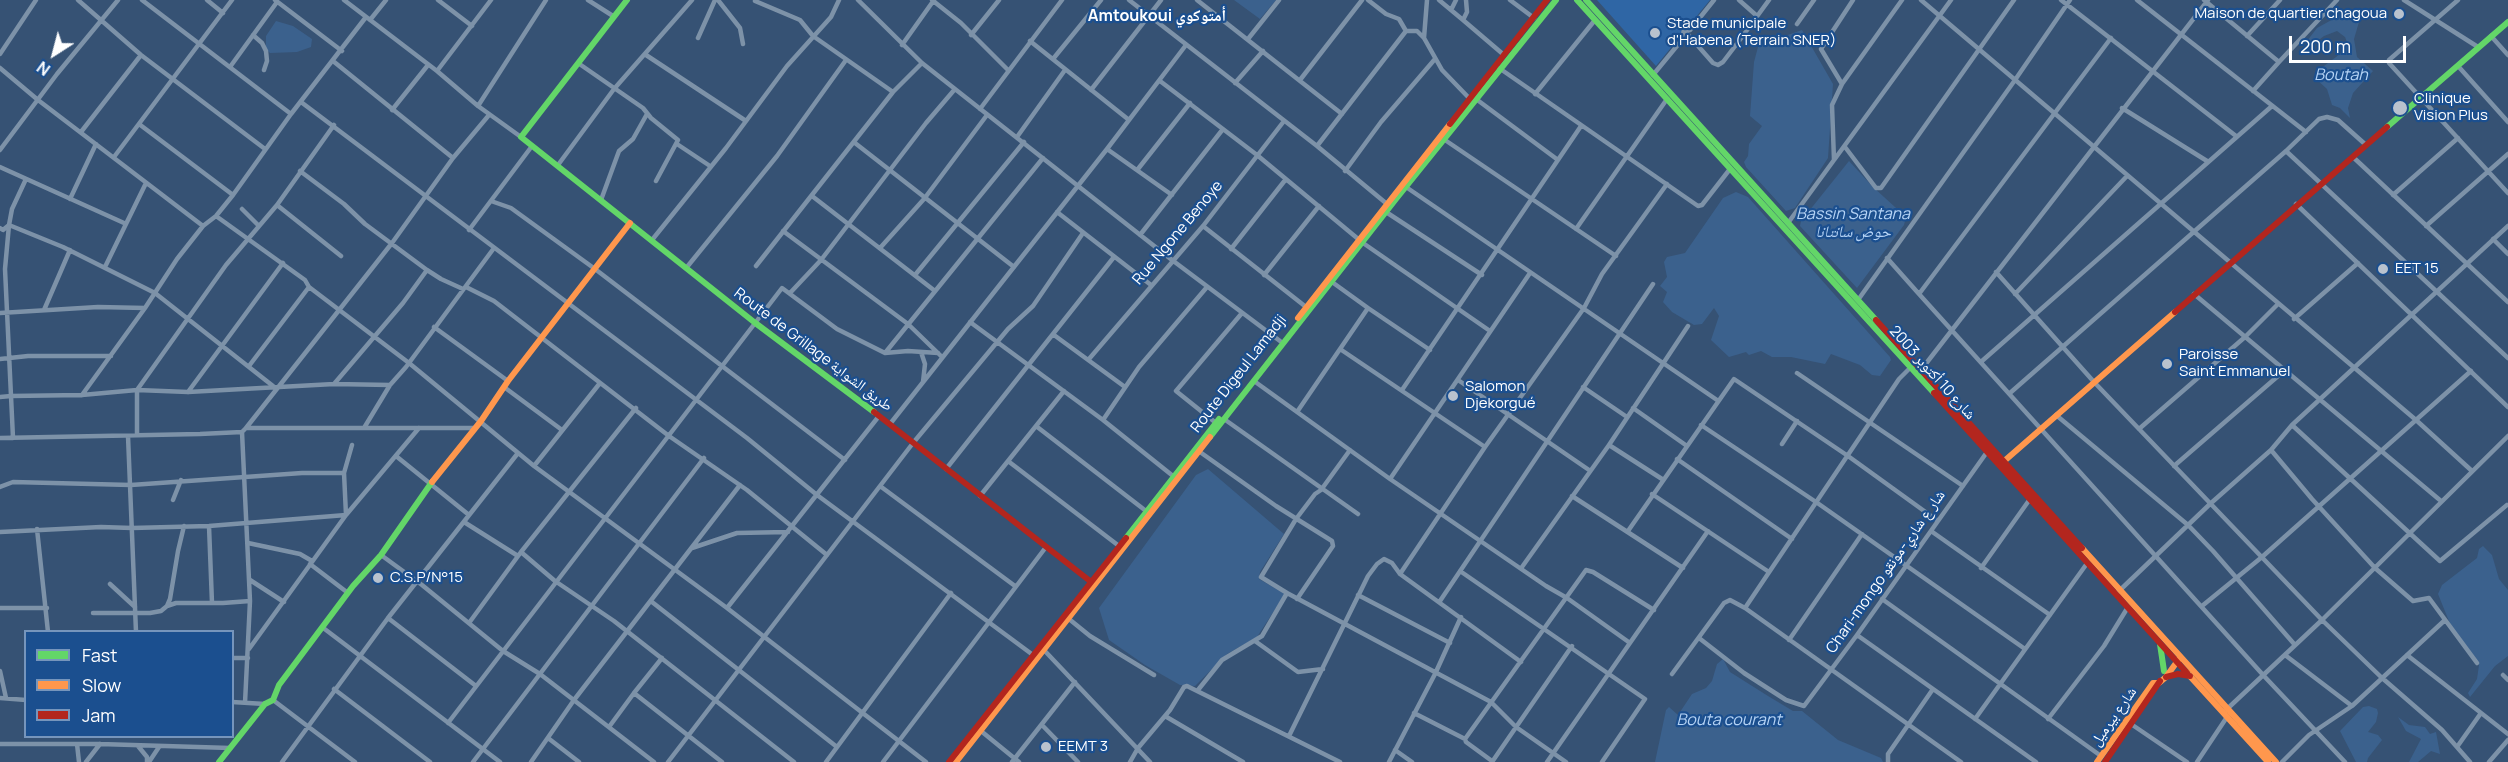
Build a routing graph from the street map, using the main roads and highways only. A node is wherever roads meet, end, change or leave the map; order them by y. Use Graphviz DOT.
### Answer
graph roads {
  1 [pos="627,0"];
  2 [pos="1547,0"];
  3 [pos="1556,0"];
  4 [pos="1577,0"];
  5 [pos="1586,0"];
  6 [pos="2508,22"];
  7 [pos="1499,68"];
  8 [pos="1442,138"];
  9 [pos="630,223"];
  10 [pos="1786,226"];
  11 [pos="1361,241"];
  12 [pos="1913,366"];
  13 [pos="1919,372"];
  14 [pos="2001,463"];
  15 [pos="1090,581"];
  16 [pos="2118,592"];
  17 [pos="2159,642"];
  18 [pos="1042,649"];
  19 [pos="2178,658"];
  20 [pos="2165,674"];
  21 [pos="2190,676"];
  22 [pos="2159,682"];
  23 [pos="2226,713"];
  24 [pos="2105,760"];
  25 [pos="221,761"];
  26 [pos="950,762"];
  27 [pos="956,762"];
  28 [pos="2097,762"];
  29 [pos="2268,762"];
  30 [pos="2276,762"];
  1 -- 9 [label="main road, Route de Grillage طريق الشواية"];
  2 -- 7 [label="main road, Route Digeul Lamadji"];
  3 -- 7 [label="main road"];
  4 -- 10 [label="main road, شارع 10 أكتوبر 2003"];
  5 -- 10 [label="main road, شارع 10 أكتوبر 2003"];
  6 -- 14 [label="main road"];
  7 -- 8 [label="main road, Route Digeul Lamadji"];
  8 -- 11 [label="main road"];
  8 -- 11 [label="main road, Route Digeul Lamadji"];
  9 -- 15 [label="main road, Route de Grillage طريق الشواية"];
  9 -- 25 [label="main road"];
  10 -- 12 [label="main road, شارع 10 أكتوبر 2003"];
  10 -- 12 [label="main road, شارع 10 أكتوبر 2003"];
  11 -- 15 [label="main road, Route Digeul Lamadji"];
  11 -- 18 [label="main road"];
  12 -- 13 [label="main road, شارع 10 أكتوبر 2003"];
  13 -- 14 [label="main road, شارع 10 أكتوبر 2003"];
  13 -- 14 [label="main road, شارع 10 أكتوبر 2003"];
  14 -- 16 [label="main road, شارع 10 أكتوبر 2003"];
  14 -- 16 [label="main road, شارع 10 أكتوبر 2003"];
  15 -- 18 [label="main road, Route Digeul Lamadji"];
  16 -- 17 [label="main road, شارع 10 أكتوبر 2003"];
  16 -- 19 [label="main road, شارع 10 أكتوبر 2003"];
  17 -- 19 [label="main road, شارع 10 أكتوبر 2003"];
  17 -- 20 [label="main road"];
  18 -- 26 [label="main road, Route Digeul Lamadji"];
  18 -- 27 [label="main road"];
  19 -- 20 [label="main road"];
  19 -- 21 [label="main road, شارع 10 أكتوبر 2003"];
  19 -- 23 [label="main road, شارع 10 أكتوبر 2003"];
  20 -- 21 [label="main road"];
  20 -- 22 [label="main road"];
  21 -- 23 [label="main road, شارع 10 أكتوبر 2003"];
  22 -- 24 [label="main road, شارع بيرميل"];
  22 -- 24 [label="main road, شارع بيرميل"];
  23 -- 29 [label="main road, شارع 10 أكتوبر 2003"];
  23 -- 30 [label="main road, شارع 10 أكتوبر 2003"];
  24 -- 28 [label="main road, شارع بيرميل"];
}
